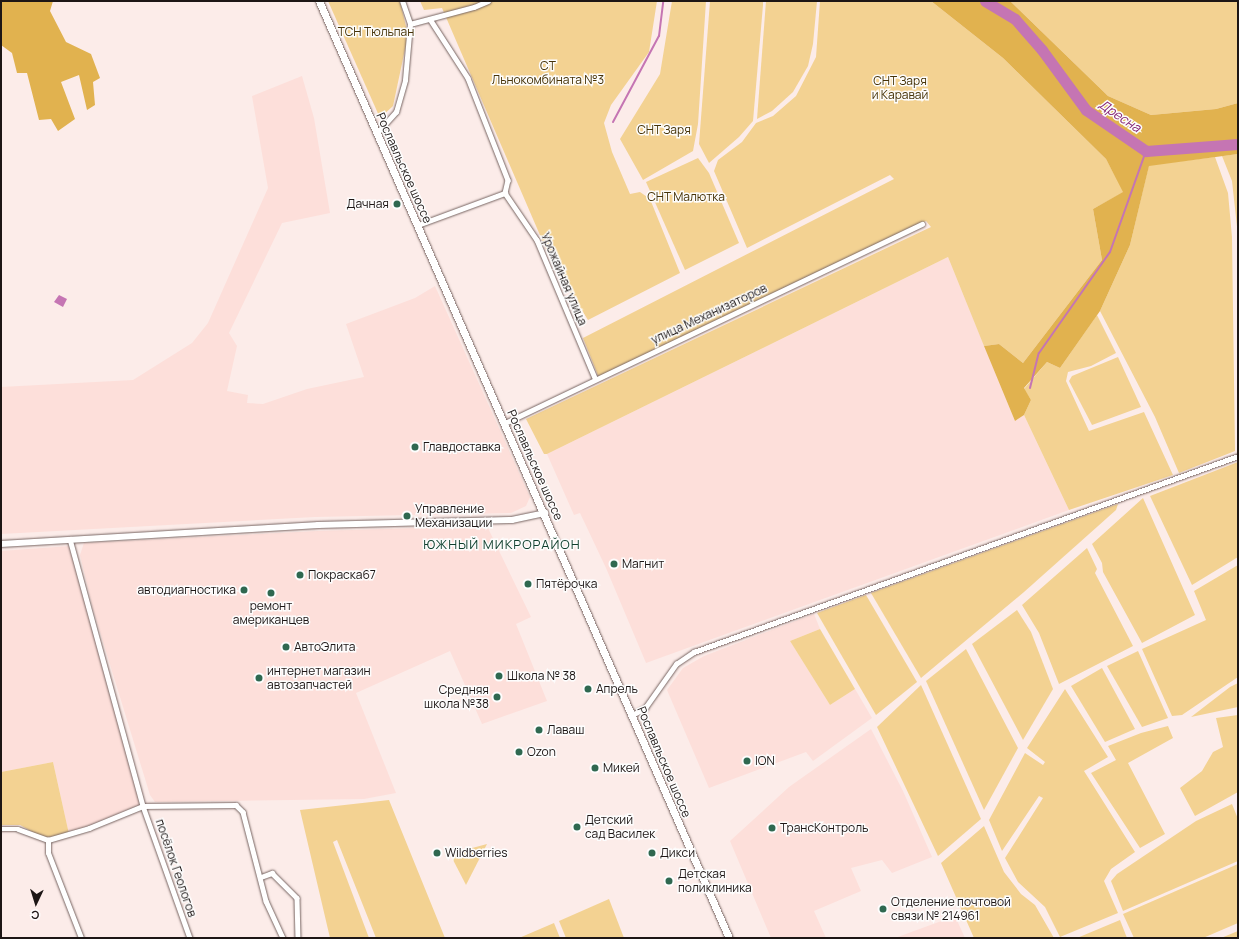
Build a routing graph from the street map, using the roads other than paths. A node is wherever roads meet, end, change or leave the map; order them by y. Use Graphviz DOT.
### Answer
graph roads {
  1 [pos="319,1"];
  2 [pos="402,1"];
  3 [pos="488,1"];
  4 [pos="430,18"];
  5 [pos="410,24"];
  6 [pos="376,134"];
  7 [pos="505,192"];
  8 [pos="418,224"];
  9 [pos="922,224"];
  10 [pos="595,378"];
  11 [pos="505,423"];
  12 [pos="1238,456"];
  13 [pos="545,513"];
  14 [pos="70,539"];
  15 [pos="1,544"];
  16 [pos="632,715"];
  17 [pos="143,806"];
  18 [pos="1,829"];
  19 [pos="48,840"];
  20 [pos="261,877"];
  21 [pos="81,938"];
  22 [pos="190,938"];
  23 [pos="283,938"];
  24 [pos="298,938"];
  25 [pos="729,938"];
  1 -- 6 [label="main road, Рославльское шоссе"];
  2 -- 5 [label="street"];
  3 -- 4 [label="street"];
  4 -- 5 [label="street"];
  4 -- 7 [label="street"];
  5 -- 6 [label="street"];
  6 -- 8 [label="main road, Рославльское шоссе"];
  7 -- 8 [label="street"];
  7 -- 10 [label="street, Урожайная улица"];
  8 -- 11 [label="main road, Рославльское шоссе"];
  9 -- 10 [label="street, улица Механизаторов"];
  10 -- 11 [label="street, улица Механизаторов"];
  11 -- 13 [label="main road, Рославльское шоссе"];
  12 -- 16 [label="street"];
  13 -- 14 [label="street"];
  13 -- 16 [label="main road, Рославльское шоссе"];
  14 -- 15 [label="street"];
  14 -- 17 [label="street"];
  16 -- 25 [label="main road, Рославльское шоссе"];
  17 -- 19 [label="street, посёлок Геологов"];
  17 -- 20 [label="street, посёлок Геологов"];
  17 -- 22 [label="street, посёлок Геологов"];
  18 -- 19 [label="street"];
  19 -- 21 [label="street"];
  20 -- 23 [label="street, посёлок Геологов"];
  20 -- 24 [label="street"];
}
